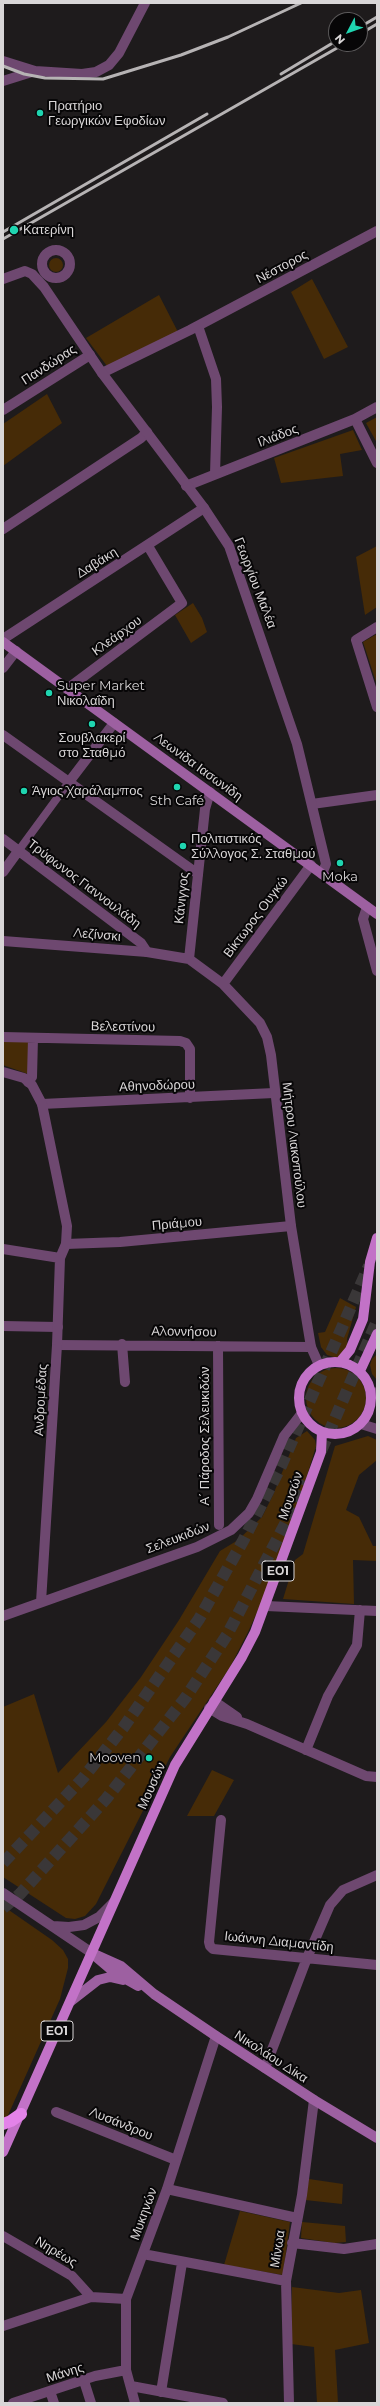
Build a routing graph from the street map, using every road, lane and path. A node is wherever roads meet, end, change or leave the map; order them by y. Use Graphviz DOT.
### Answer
graph roads {
  1 [pos="146,3"];
  2 [pos="3,61"];
  3 [pos="35,71"];
  4 [pos="3,81"];
  5 [pos="377,231"];
  6 [pos="42,267"];
  7 [pos="56,278"];
  8 [pos="3,279"];
  9 [pos="38,279"];
  10 [pos="50,294"];
  11 [pos="198,326"];
  12 [pos="90,355"];
  13 [pos="102,373"];
  14 [pos="377,407"];
  15 [pos="3,410"];
  16 [pos="354,420"];
  17 [pos="147,432"];
  18 [pos="377,463"];
  19 [pos="215,474"];
  20 [pos="186,486"];
  21 [pos="204,508"];
  22 [pos="3,529"];
  23 [pos="148,546"];
  24 [pos="377,626"];
  25 [pos="3,639"];
  26 [pos="3,642"];
  27 [pos="16,651"];
  28 [pos="3,668"];
  29 [pos="67,688"];
  30 [pos="377,707"];
  31 [pos="114,723"];
  32 [pos="3,735"];
  33 [pos="69,782"];
  34 [pos="210,792"];
  35 [pos="377,795"];
  36 [pos="312,804"];
  37 [pos="3,839"];
  38 [pos="19,850"];
  39 [pos="310,865"];
  40 [pos="3,872"];
  41 [pos="198,874"];
  42 [pos="322,874"];
  43 [pos="367,906"];
  44 [pos="377,914"];
  45 [pos="3,941"];
  46 [pos="147,952"];
  47 [pos="375,952"];
  48 [pos="189,959"];
  49 [pos="377,971"];
  50 [pos="222,984"];
  51 [pos="3,1037"];
  52 [pos="33,1038"];
  53 [pos="3,1072"];
  54 [pos="28,1082"];
  55 [pos="274,1093"];
  56 [pos="190,1098"];
  57 [pos="42,1104"];
  58 [pos="291,1226"];
  59 [pos="377,1238"];
  60 [pos="66,1244"];
  61 [pos="3,1249"];
  62 [pos="60,1258"];
  63 [pos="3,1326"];
  64 [pos="58,1327"];
  65 [pos="377,1334"];
  66 [pos="122,1344"];
  67 [pos="57,1345"];
  68 [pos="218,1346"];
  69 [pos="311,1347"];
  70 [pos="340,1362"];
  71 [pos="319,1365"];
  72 [pos="360,1371"];
  73 [pos="125,1382"];
  74 [pos="374,1393"];
  75 [pos="302,1413"];
  76 [pos="361,1424"];
  77 [pos="377,1429"];
  78 [pos="322,1432"];
  79 [pos="218,1525"];
  80 [pos="41,1602"];
  81 [pos="266,1606"];
  82 [pos="360,1610"];
  83 [pos="377,1611"];
  84 [pos="3,1616"];
  85 [pos="211,1705"];
  86 [pos="306,1750"];
  87 [pos="377,1777"];
  88 [pos="221,1820"];
  89 [pos="377,1875"];
  90 [pos="3,1893"];
  91 [pos="115,1900"];
  92 [pos="52,1926"];
  93 [pos="92,1953"];
  94 [pos="306,1958"];
  95 [pos="377,1965"];
  96 [pos="128,1981"];
  97 [pos="154,1994"];
  98 [pos="71,2001"];
  99 [pos="216,2036"];
  100 [pos="265,2068"];
  101 [pos="314,2100"];
  102 [pos="56,2112"];
  103 [pos="21,2114"];
  104 [pos="3,2124"];
  105 [pos="377,2138"];
  106 [pos="3,2152"];
  107 [pos="176,2160"];
  108 [pos="167,2189"];
  109 [pos="297,2218"];
  110 [pos="3,2236"];
  111 [pos="292,2243"];
  112 [pos="377,2244"];
  113 [pos="143,2254"];
  114 [pos="182,2263"];
  115 [pos="286,2281"];
  116 [pos="91,2297"];
  117 [pos="126,2299"];
  118 [pos="3,2326"];
  119 [pos="126,2370"];
  120 [pos="84,2381"];
  121 [pos="131,2386"];
  122 [pos="50,2391"];
  123 [pos="160,2392"];
  124 [pos="202,2401"];
  125 [pos="13,2403"];
  126 [pos="54,2403"];
  127 [pos="91,2403"];
  128 [pos="135,2403"];
  129 [pos="223,2403"];
  130 [pos="289,2403"];
  1 -- 3 [label="street"];
  2 -- 3 [label="street"];
  3 -- 4 [label="street"];
  5 -- 11 [label="street, Νέστορος"];
  6 -- 7 [label="street"];
  6 -- 7 [label="street"];
  6 -- 9 [label="street"];
  7 -- 9 [label="street"];
  7 -- 10 [label="street"];
  8 -- 9 [label="street"];
  9 -- 10 [label="street, Γεωργίου Μαλέα"];
  10 -- 12 [label="street, Γεωργίου Μαλέα"];
  11 -- 13 [label="street, Νέστορος"];
  11 -- 19 [label="street"];
  12 -- 13 [label="street, Γεωργίου Μαλέα"];
  12 -- 15 [label="street, Πανδώρας"];
  13 -- 17 [label="street, Γεωργίου Μαλέα"];
  14 -- 16 [label="street, Ιλιάδος"];
  16 -- 18 [label="street"];
  16 -- 19 [label="street, Ιλιάδος"];
  17 -- 20 [label="street, Γεωργίου Μαλέα"];
  17 -- 22 [label="street"];
  19 -- 20 [label="street, Ιλιάδος"];
  20 -- 21 [label="street, Γεωργίου Μαλέα"];
  21 -- 23 [label="street, Δαβάκη"];
  21 -- 36 [label="street, Γεωργίου Μαλέα"];
  23 -- 25 [label="street, Δαβάκη"];
  23 -- 29 [label="street, Κλεάρχου"];
  24 -- 30 [label="street"];
  26 -- 27 [label="main road, Λεωνίδα Ιασωνίδη"];
  27 -- 28 [label="street"];
  27 -- 29 [label="main road, Λεωνίδα Ιασωνίδη"];
  29 -- 31 [label="main road, Λεωνίδα Ιασωνίδη"];
  31 -- 33 [label="street"];
  31 -- 34 [label="main road, Λεωνίδα Ιασωνίδη"];
  32 -- 33 [label="street"];
  33 -- 38 [label="street"];
  33 -- 41 [label="street"];
  34 -- 39 [label="main road, Λεωνίδα Ιασωνίδη"];
  34 -- 41 [label="street, Κάνιγγος"];
  35 -- 36 [label="street"];
  36 -- 42 [label="street, Γεωργίου Μαλέα"];
  37 -- 38 [label="street, Τρύφωνος Γιαννουλάδη"];
  38 -- 40 [label="street"];
  38 -- 46 [label="street, Τρύφωνος Γιαννουλάδη"];
  39 -- 42 [label="main road, Λεωνίδα Ιασωνίδη"];
  39 -- 50 [label="street, Βίκτωρος Ουγκώ"];
  41 -- 48 [label="street, Κάνιγγος"];
  42 -- 43 [label="main road, Λεωνίδα Ιασωνίδη"];
  43 -- 44 [label="main road, Λεωνίδα Ιασωνίδη"];
  43 -- 47 [label="street"];
  45 -- 46 [label="street, Λεζίνσκι"];
  46 -- 48 [label="street, Λεζίνσκι"];
  47 -- 49 [label="street"];
  48 -- 50 [label="street, Μήτρου Λιακοπούλου"];
  50 -- 55 [label="street, Μήτρου Λιακοπούλου"];
  51 -- 52 [label="street, Βελεστίνου"];
  52 -- 54 [label="street"];
  52 -- 56 [label="street, Βελεστίνου"];
  53 -- 54 [label="street"];
  54 -- 57 [label="street"];
  55 -- 56 [label="street, Αθηνοδώρου"];
  55 -- 58 [label="street, Μήτρου Λιακοπούλου"];
  56 -- 57 [label="street, Αθηνοδώρου"];
  57 -- 60 [label="street"];
  58 -- 60 [label="street, Πριάμου"];
  58 -- 69 [label="street, Μήτρου Λιακοπούλου"];
  59 -- 70 [label="main road"];
  60 -- 62 [label="street"];
  61 -- 62 [label="street"];
  62 -- 64 [label="street, Ανδρομέδας"];
  63 -- 64 [label="street"];
  64 -- 67 [label="street, Ανδρομέδας"];
  65 -- 72 [label="main road"];
  66 -- 67 [label="street, Αλοννήσου"];
  66 -- 68 [label="street, Αλοννήσου"];
  66 -- 73 [label="street"];
  67 -- 80 [label="street, Ανδρομέδας"];
  68 -- 69 [label="street, Αλοννήσου"];
  68 -- 79 [label="street, Α΄ Πάροδος Σελευκιδών"];
  69 -- 71 [label="street, Μήτρου Λιακοπούλου"];
  70 -- 71 [label="main road"];
  70 -- 72 [label="main road"];
  71 -- 75 [label="main road"];
  72 -- 74 [label="main road"];
  74 -- 76 [label="main road"];
  75 -- 78 [label="main road"];
  75 -- 80 [label="street, Σελευκιδών"];
  76 -- 77 [label="street"];
  76 -- 78 [label="main road"];
  78 -- 81 [label="main road, Μουσών / ΕΟ1"];
  80 -- 84 [label="street, Σελευκιδών"];
  81 -- 82 [label="street"];
  81 -- 85 [label="main road, Μουσών / ΕΟ1"];
  82 -- 83 [label="street"];
  82 -- 86 [label="street"];
  85 -- 86 [label="street"];
  85 -- 91 [label="main road, Μουσών / ΕΟ1"];
  86 -- 87 [label="street"];
  88 -- 94 [label="street, Ιωάννη Διαμαντίδη"];
  89 -- 94 [label="street"];
  90 -- 92 [label="street, Νικολάου Δίκα"];
  91 -- 92 [label="street"];
  91 -- 93 [label="main road, Μουσών / ΕΟ1"];
  92 -- 93 [label="street, Νικολάου Δίκα"];
  93 -- 96 [label="main road, Νικολάου Δίκα"];
  93 -- 97 [label="main road, Νικολάου Δίκα"];
  93 -- 98 [label="main road, Μουσών / ΕΟ1"];
  94 -- 95 [label="street, Ιωάννη Διαμαντίδη"];
  94 -- 100 [label="street"];
  96 -- 97 [label="main road, Νικολάου Δίκα"];
  96 -- 98 [label="main road"];
  97 -- 99 [label="main road, Νικολάου Δίκα"];
  98 -- 103 [label="main road, Μουσών / ΕΟ1"];
  99 -- 100 [label="main road, Νικολάου Δίκα"];
  99 -- 107 [label="street, Μυκηνών"];
  100 -- 101 [label="main road, Νικολάου Δίκα"];
  101 -- 105 [label="main road, Νικολάου Δίκα"];
  101 -- 109 [label="street, Μίνωα"];
  102 -- 107 [label="street, Λυσάνδρου"];
  103 -- 104 [label="highway"];
  103 -- 106 [label="main road, Μουσών / ΕΟ1"];
  107 -- 108 [label="street, Μυκηνών"];
  108 -- 109 [label="street"];
  108 -- 113 [label="street, Μυκηνών"];
  109 -- 111 [label="street, Μίνωα"];
  110 -- 116 [label="street, Νηρέως"];
  111 -- 112 [label="street"];
  111 -- 115 [label="street, Μίνωα"];
  113 -- 114 [label="street"];
  113 -- 117 [label="street, Μυκηνών"];
  114 -- 115 [label="street"];
  114 -- 123 [label="street"];
  115 -- 130 [label="street, Μίνωα"];
  116 -- 117 [label="street"];
  116 -- 118 [label="street"];
  117 -- 119 [label="street, Μυκηνών"];
  119 -- 120 [label="street, Μάνης"];
  119 -- 121 [label="street, Μυκηνών"];
  120 -- 122 [label="street, Μάνης"];
  120 -- 127 [label="street"];
  121 -- 123 [label="street"];
  121 -- 128 [label="street, Μυκηνών"];
  122 -- 125 [label="street, Μάνης"];
  122 -- 126 [label="street"];
  123 -- 124 [label="street"];
  124 -- 129 [label="street"];
}
